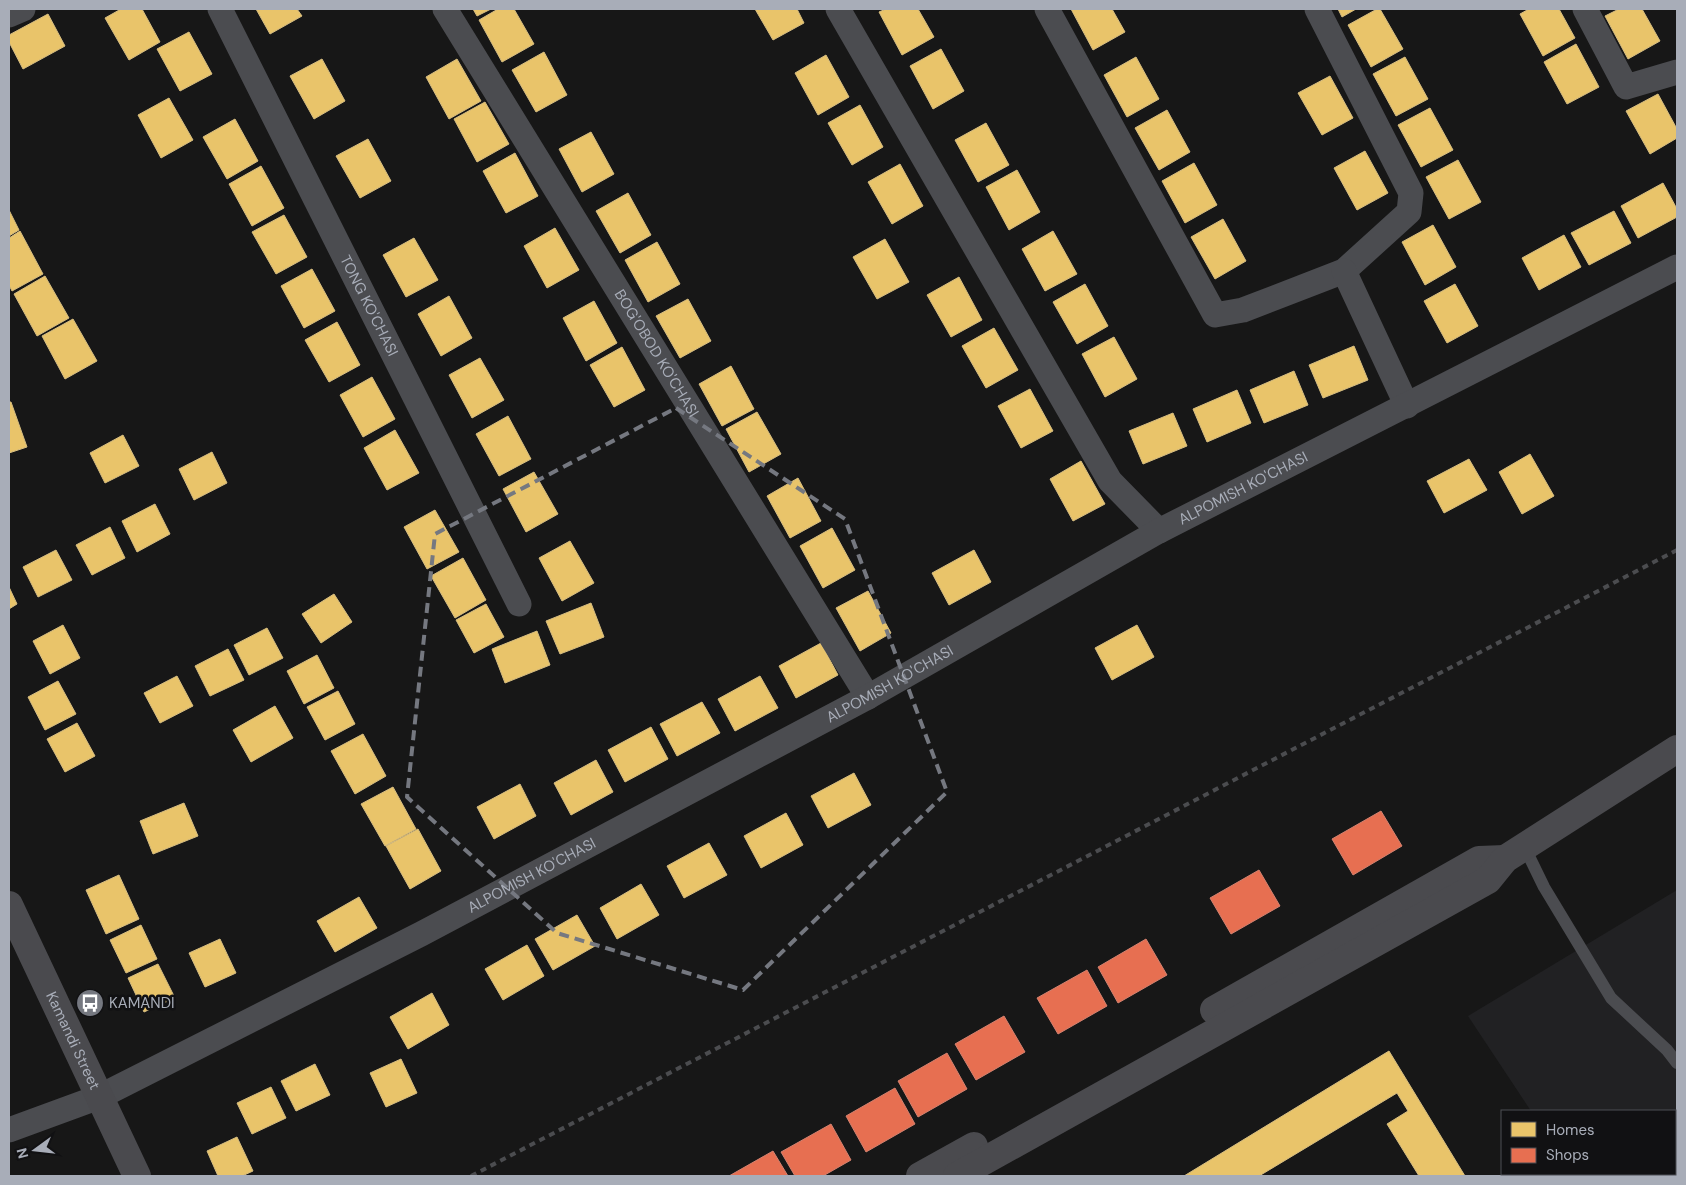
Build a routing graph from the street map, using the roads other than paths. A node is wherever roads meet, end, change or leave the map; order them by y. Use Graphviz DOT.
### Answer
graph roads {
  1 [pos="23,9"];
  2 [pos="220,9"];
  3 [pos="445,9"];
  4 [pos="838,9"];
  5 [pos="1047,9"];
  6 [pos="1317,9"];
  7 [pos="1585,9"];
  8 [pos="9,15"];
  9 [pos="1677,72"];
  10 [pos="1677,267"];
  11 [pos="1344,271"];
  12 [pos="1406,406"];
  13 [pos="1159,531"];
  14 [pos="519,604"];
  15 [pos="868,697"];
  16 [pos="1677,749"];
  17 [pos="1515,852"];
  18 [pos="9,905"];
  19 [pos="1677,1063"];
  20 [pos="99,1097"];
  21 [pos="9,1130"];
  22 [pos="136,1176"];
  23 [pos="920,1176"];
  24 [pos="957,1176"];
  1 -- 8 [label="street"];
  2 -- 14 [label="street, TONG KO'CHASI"];
  3 -- 15 [label="street, BOG'OBOD KO'CHASI"];
  4 -- 13 [label="street"];
  5 -- 11 [label="street"];
  6 -- 11 [label="street"];
  7 -- 9 [label="street"];
  10 -- 12 [label="street, ALPOMISH KO'CHASI"];
  11 -- 12 [label="street"];
  12 -- 13 [label="street, ALPOMISH KO'CHASI"];
  13 -- 15 [label="street, ALPOMISH KO'CHASI"];
  15 -- 20 [label="street, ALPOMISH KO'CHASI"];
  16 -- 17 [label="main road"];
  17 -- 19 [label="lane"];
  17 -- 23 [label="main road"];
  17 -- 24 [label="main road"];
  18 -- 20 [label="main road, Kamandi Street"];
  20 -- 21 [label="street, ALPOMISH KO'CHASI"];
  20 -- 22 [label="main road, Kamandi Street"];
}
